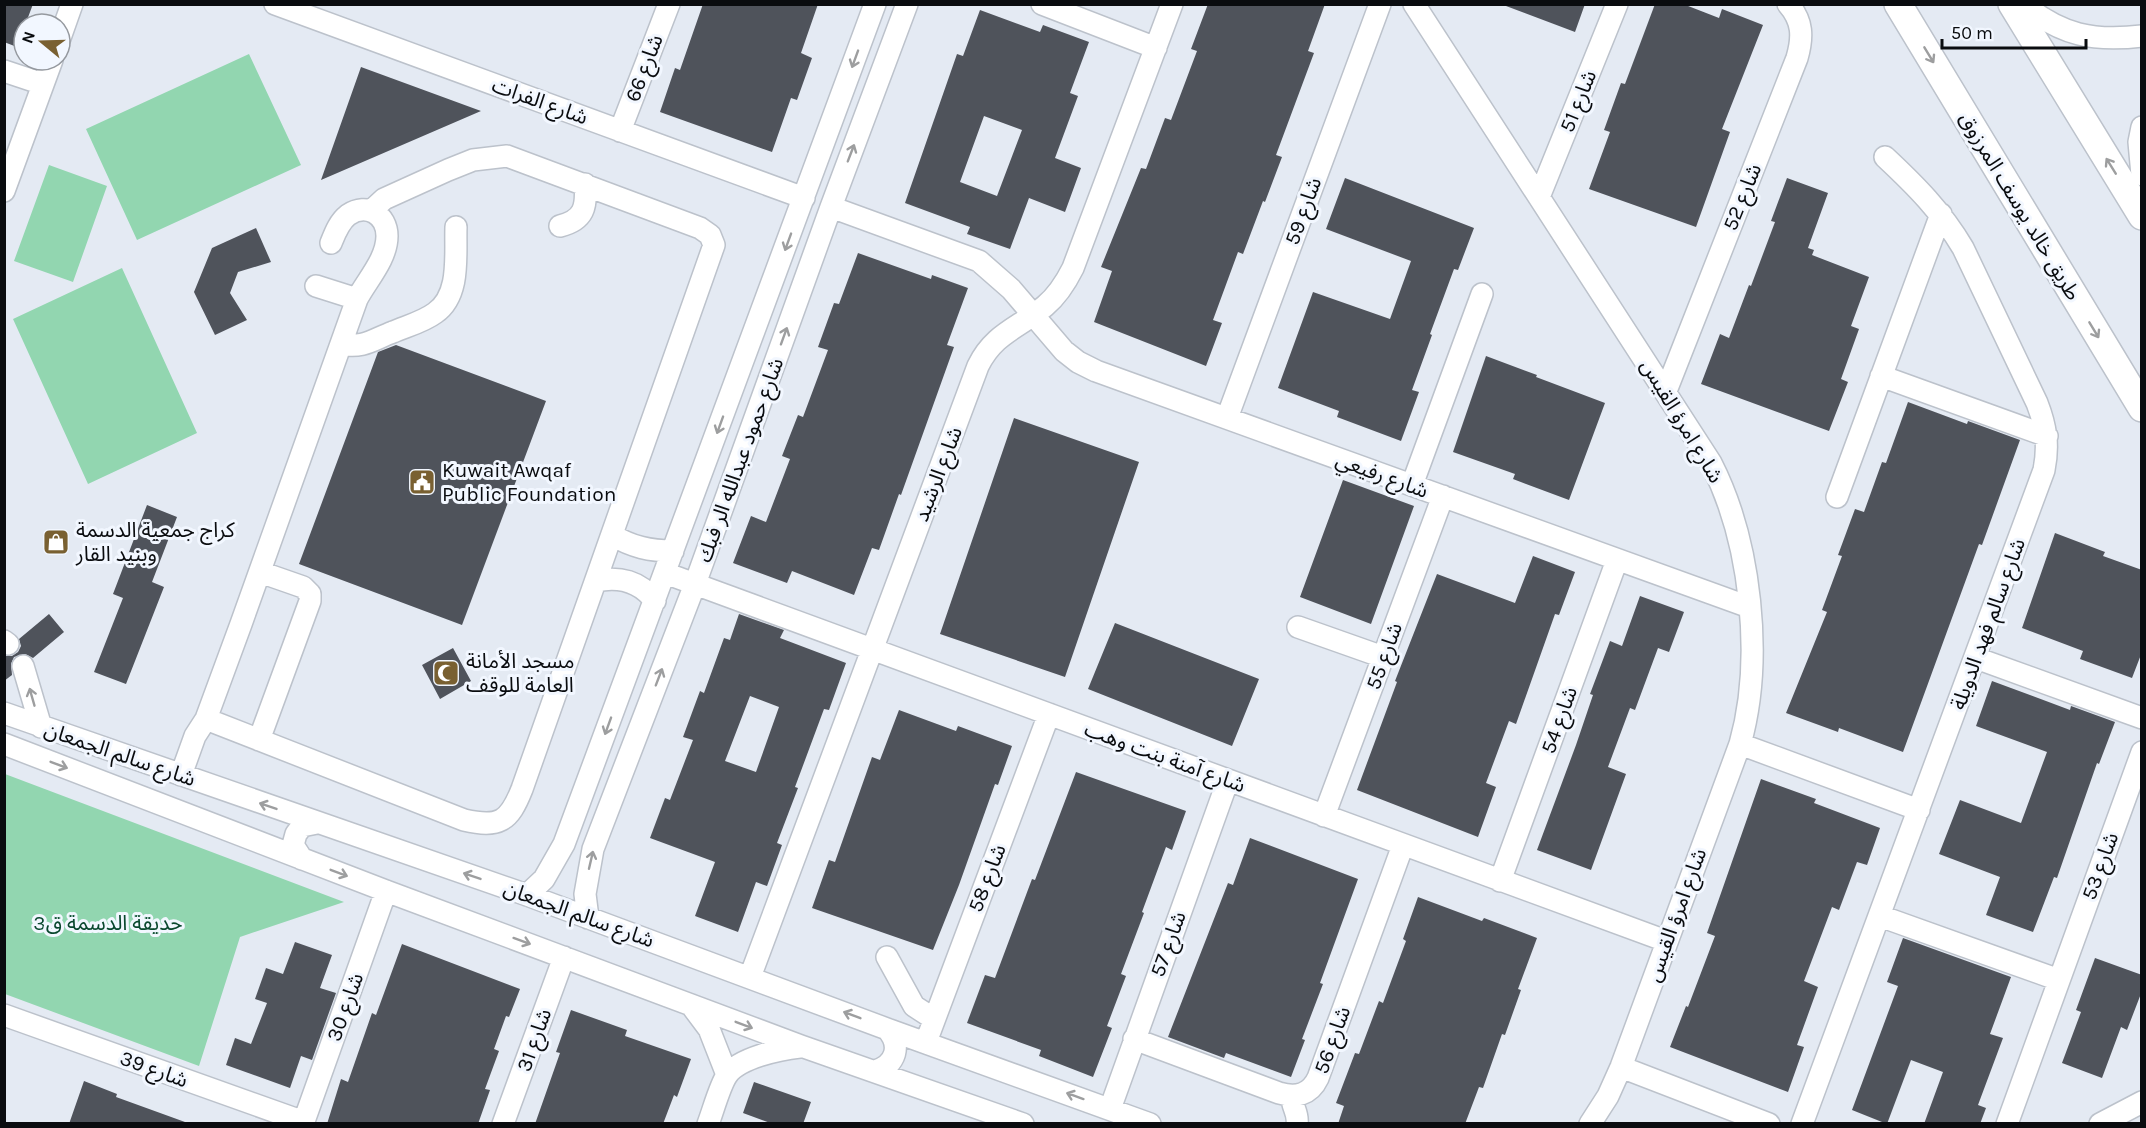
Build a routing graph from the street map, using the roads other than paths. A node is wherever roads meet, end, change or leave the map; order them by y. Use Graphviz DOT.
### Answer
graph roads {
  1 [pos="275,4"];
  2 [pos="669,4"];
  3 [pos="875,4"];
  4 [pos="907,4"];
  5 [pos="1042,4"];
  6 [pos="1172,4"];
  7 [pos="1380,4"];
  8 [pos="1414,4"];
  9 [pos="1617,4"];
  10 [pos="1788,4"];
  11 [pos="1898,4"];
  12 [pos="2012,4"];
  13 [pos="2023,4"];
  14 [pos="2142,36"];
  15 [pos="1156,48"];
  16 [pos="4,71"];
  17 [pos="48,72"];
  18 [pos="43,84"];
  19 [pos="2142,127"];
  20 [pos="620,131"];
  21 [pos="1886,157"];
  22 [pos="2142,175"];
  23 [pos="585,184"];
  24 [pos="4,191"];
  25 [pos="1539,197"];
  26 [pos="804,198"];
  27 [pos="831,207"];
  28 [pos="371,211"];
  29 [pos="1941,214"];
  30 [pos="2142,216"];
  31 [pos="560,226"];
  32 [pos="456,227"];
  33 [pos="331,243"];
  34 [pos="316,286"];
  35 [pos="1482,294"];
  36 [pos="357,299"];
  37 [pos="1034,315"];
  38 [pos="341,344"];
  39 [pos="1881,376"];
  40 [pos="1666,391"];
  41 [pos="2142,408"];
  42 [pos="1227,418"];
  43 [pos="2047,436"];
  44 [pos="1412,485"];
  45 [pos="1443,496"];
  46 [pos="1837,497"];
  47 [pos="612,536"];
  48 [pos="673,551"];
  49 [pos="1617,560"];
  50 [pos="260,572"];
  51 [pos="665,573"];
  52 [pos="596,581"];
  53 [pos="695,584"];
  54 [pos="655,601"];
  55 [pos="1749,607"];
  56 [pos="1298,627"];
  57 [pos="872,648"];
  58 [pos="1383,657"];
  59 [pos="1976,658"];
  60 [pos="23,666"];
  61 [pos="4,713"];
  62 [pos="1048,714"];
  63 [pos="2142,718"];
  64 [pos="206,719"];
  65 [pos="41,727"];
  66 [pos="259,740"];
  67 [pos="4,744"];
  68 [pos="1740,744"];
  69 [pos="2142,752"];
  70 [pos="186,777"];
  71 [pos="1228,780"];
  72 [pos="1919,810"];
  73 [pos="1324,816"];
  74 [pos="317,823"];
  75 [pos="1403,845"];
  76 [pos="302,859"];
  77 [pos="1500,881"];
  78 [pos="386,891"];
  79 [pos="527,895"];
  80 [pos="1880,916"];
  81 [pos="588,918"];
  82 [pos="1666,942"];
  83 [pos="564,957"];
  84 [pos="887,957"];
  85 [pos="750,976"];
  86 [pos="2059,980"];
  87 [pos="691,1005"];
  88 [pos="4,1015"];
  89 [pos="934,1019"];
  90 [pos="887,1029"];
  91 [pos="1134,1039"];
  92 [pos="926,1042"];
  93 [pos="801,1046"];
  94 [pos="1621,1067"];
  95 [pos="875,1071"];
  96 [pos="727,1074"];
  97 [pos="1292,1096"];
  98 [pos="2142,1102"];
  99 [pos="1110,1108"];
  100 [pos="304,1123"];
  101 [pos="503,1124"];
  102 [pos="708,1124"];
  103 [pos="1023,1124"];
  104 [pos="1150,1124"];
  105 [pos="1297,1124"];
  106 [pos="1590,1124"];
  107 [pos="1769,1124"];
  108 [pos="1802,1124"];
  109 [pos="2007,1124"];
  110 [pos="2100,1124"];
  1 -- 20 [label="street, شارع الفرات"];
  2 -- 20 [label="street, شارع 66"];
  3 -- 26 [label="street, شارع حمود عبدالله الر فبك, one-way"];
  27 -- 4 [label="street, شارع حمود عبدالله الر فبك, one-way"];
  5 -- 15 [label="street"];
  6 -- 15 [label="street, شارع الرشيد"];
  7 -- 42 [label="street, شارع 59"];
  8 -- 25 [label="street, شارع امرؤ القيس"];
  9 -- 25 [label="street, شارع 51"];
  10 -- 40 [label="street, شارع 52"];
  11 -- 41 [label="main road, طريق خالد يوسف المرزوق, one-way"];
  30 -- 12 [label="main road, one-way"];
  13 -- 14 [label="street"];
  15 -- 37 [label="street, شارع الرشيد"];
  16 -- 18 [label="street"];
  17 -- 18 [label="street"];
  18 -- 24 [label="street"];
  19 -- 22 [label="street"];
  20 -- 26 [label="street, شارع الفرات"];
  21 -- 29 [label="street, شارع سالم فهد الدويلة"];
  23 -- 28 [label="street"];
  23 -- 31 [label="street"];
  23 -- 47 [label="street"];
  25 -- 40 [label="street, شارع امرؤ القيس"];
  26 -- 48 [label="street, شارع حمود عبدالله الر فبك, one-way"];
  27 -- 37 [label="street, شارع رفيعي"];
  53 -- 27 [label="street, شارع حمود عبدالله الر فبك, one-way"];
  28 -- 33 [label="street"];
  28 -- 36 [label="street"];
  29 -- 39 [label="street"];
  29 -- 43 [label="street, شارع سالم فهد الدويلة"];
  32 -- 38 [label="street"];
  34 -- 36 [label="street"];
  35 -- 44 [label="street"];
  36 -- 38 [label="street"];
  37 -- 42 [label="street, شارع رفيعي"];
  37 -- 57 [label="street, شارع الرشيد"];
  38 -- 50 [label="street"];
  39 -- 43 [label="street"];
  39 -- 46 [label="street"];
  40 -- 55 [label="street, شارع امرؤ القيس"];
  42 -- 44 [label="street, شارع رفيعي"];
  43 -- 59 [label="street, شارع سالم فهد الدويلة"];
  44 -- 45 [label="street, شارع رفيعي"];
  45 -- 49 [label="street, شارع رفيعي"];
  45 -- 58 [label="street, شارع 55"];
  47 -- 48 [label="street"];
  47 -- 52 [label="street"];
  48 -- 51 [label="street, شارع حمود عبدالله الر فبك"];
  49 -- 55 [label="street, شارع رفيعي"];
  49 -- 77 [label="street, شارع 54"];
  50 -- 64 [label="street"];
  50 -- 66 [label="street"];
  51 -- 53 [label="street, شارع آمنة بنت وهب"];
  51 -- 54 [label="street, شارع حمود عبدالله الر فبك"];
  52 -- 54 [label="street"];
  52 -- 66 [label="street"];
  53 -- 57 [label="street, شارع آمنة بنت وهب"];
  81 -- 53 [label="street, شارع حمود عبدالله الر فبك, one-way"];
  54 -- 79 [label="street, شارع حمود عبدالله الر فبك, one-way"];
  55 -- 68 [label="street, شارع امرؤ القيس"];
  56 -- 58 [label="street"];
  57 -- 62 [label="street, شارع آمنة بنت وهب"];
  57 -- 85 [label="street, شارع الرشيد"];
  58 -- 73 [label="street, شارع 55"];
  59 -- 63 [label="street"];
  59 -- 72 [label="street, شارع سالم فهد الدويلة"];
  65 -- 60 [label="street, one-way"];
  61 -- 65 [label="street, شارع سالم الجمعان"];
  62 -- 71 [label="street, شارع آمنة بنت وهب"];
  62 -- 89 [label="street, شارع 58"];
  64 -- 66 [label="street"];
  64 -- 70 [label="street"];
  65 -- 70 [label="street, شارع سالم الجمعان"];
  67 -- 76 [label="street, شارع سالم الجمعان, one-way"];
  68 -- 72 [label="street"];
  68 -- 82 [label="street, شارع امرؤ القيس"];
  69 -- 86 [label="street, شارع 53"];
  74 -- 70 [label="street, شارع سالم الجمعان, one-way"];
  71 -- 73 [label="street, شارع آمنة بنت وهب"];
  71 -- 91 [label="street, شارع 57"];
  72 -- 80 [label="street, شارع سالم فهد الدويلة"];
  73 -- 75 [label="street, شارع آمنة بنت وهب"];
  74 -- 76 [label="street"];
  79 -- 74 [label="street, شارع سالم الجمعان, one-way"];
  75 -- 77 [label="street, شارع آمنة بنت وهب"];
  75 -- 97 [label="street, شارع 56"];
  76 -- 78 [label="street, شارع سالم الجمعان, one-way"];
  77 -- 82 [label="street, شارع آمنة بنت وهب"];
  78 -- 83 [label="street, شارع سالم الجمعان, one-way"];
  78 -- 100 [label="street, شارع 30"];
  79 -- 81 [label="street, شارع سالم الجمعان"];
  80 -- 86 [label="street"];
  80 -- 108 [label="street, شارع سالم فهد الدويلة"];
  81 -- 85 [label="street, شارع سالم الجمعان"];
  82 -- 94 [label="street, شارع امرؤ القيس"];
  83 -- 87 [label="street, شارع سالم الجمعان"];
  83 -- 101 [label="street, شارع 31"];
  84 -- 89 [label="street"];
  90 -- 85 [label="street, شارع سالم الجمعان, one-way"];
  86 -- 109 [label="street, شارع 53"];
  87 -- 93 [label="street, شارع سالم الجمعان, one-way"];
  87 -- 96 [label="street"];
  88 -- 100 [label="street, شارع 39"];
  89 -- 92 [label="street, شارع 58"];
  90 -- 92 [label="street, شارع سالم الجمعان"];
  90 -- 95 [label="street"];
  91 -- 97 [label="street"];
  91 -- 99 [label="street, شارع 57"];
  99 -- 92 [label="street, شارع سالم الجمعان, one-way"];
  93 -- 95 [label="street, شارع سالم الجمعان"];
  93 -- 96 [label="street"];
  94 -- 106 [label="street, شارع امرؤ القيس"];
  94 -- 107 [label="street"];
  95 -- 103 [label="street, شارع سالم الجمعان"];
  96 -- 102 [label="street"];
  97 -- 105 [label="street"];
  98 -- 110 [label="street"];
  99 -- 104 [label="street, شارع سالم الجمعان"];
}
